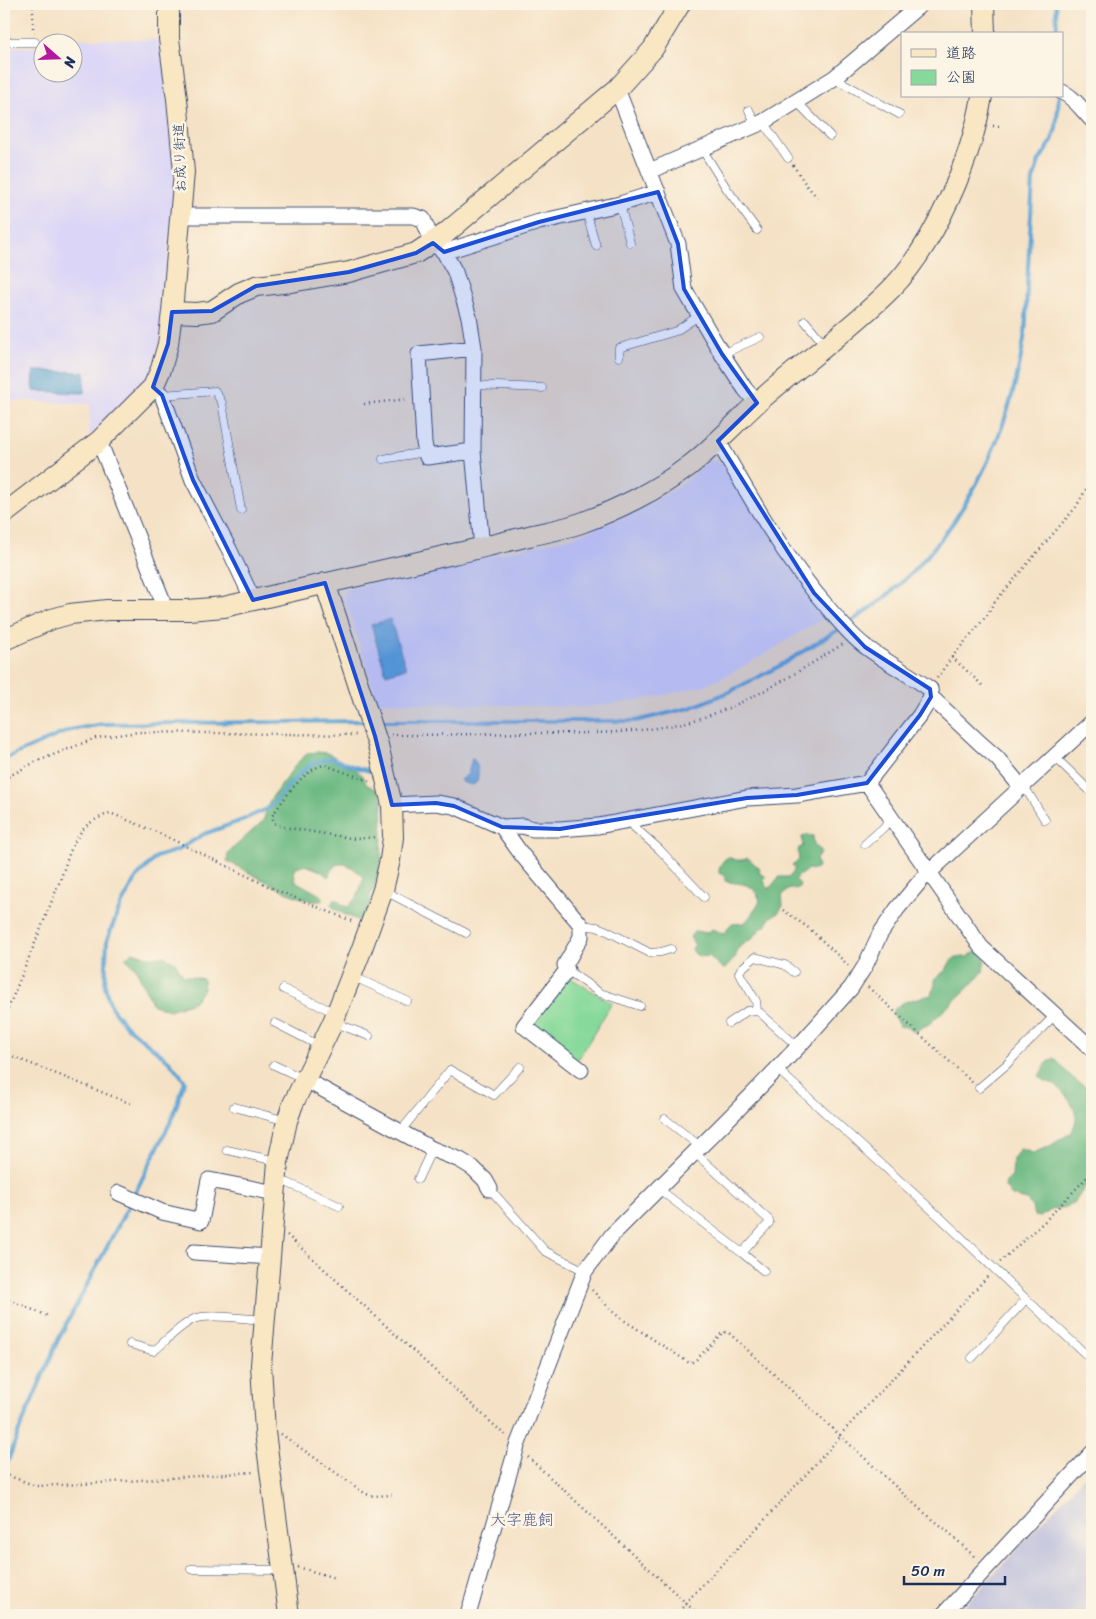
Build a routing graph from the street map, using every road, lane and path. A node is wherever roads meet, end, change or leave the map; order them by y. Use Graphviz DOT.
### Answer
graph roads {
  1 [pos="33,4"];
  2 [pos="169,4"];
  3 [pos="680,4"];
  4 [pos="922,4"];
  5 [pos="984,4"];
  6 [pos="34,32"];
  7 [pos="985,32"];
  8 [pos="4,42"];
  9 [pos="32,42"];
  10 [pos="834,78"];
  11 [pos="618,90"];
  12 [pos="1064,93"];
  13 [pos="982,98"];
  14 [pos="797,102"];
  15 [pos="749,110"];
  16 [pos="899,114"];
  17 [pos="1092,120"];
  18 [pos="759,124"];
  19 [pos="830,136"];
  20 [pos="702,149"];
  21 [pos="788,158"];
  22 [pos="650,171"];
  23 [pos="658,192"];
  24 [pos="817,197"];
  25 [pos="620,204"];
  26 [pos="586,211"];
  27 [pos="181,216"];
  28 [pos="756,230"];
  29 [pos="630,243"];
  30 [pos="596,246"];
  31 [pos="438,247"];
  32 [pos="172,312"];
  33 [pos="700,315"];
  34 [pos="805,321"];
  35 [pos="760,337"];
  36 [pos="826,346"];
  37 [pos="474,348"];
  38 [pos="722,354"];
  39 [pos="619,357"];
  40 [pos="474,385"];
  41 [pos="542,388"];
  42 [pos="158,391"];
  43 [pos="421,398"];
  44 [pos="757,403"];
  45 [pos="364,404"];
  46 [pos="99,441"];
  47 [pos="718,442"];
  48 [pos="426,452"];
  49 [pos="473,452"];
  50 [pos="383,460"];
  51 [pos="1092,479"];
  52 [pos="241,510"];
  53 [pos="4,514"];
  54 [pos="482,548"];
  55 [pos="325,583"];
  56 [pos="253,600"];
  57 [pos="161,611"];
  58 [pos="855,637"];
  59 [pos="4,640"];
  60 [pos="952,657"];
  61 [pos="982,685"];
  62 [pos="931,693"];
  63 [pos="1092,722"];
  64 [pos="375,734"];
  65 [pos="1054,757"];
  66 [pos="4,779"];
  67 [pos="388,782"];
  68 [pos="866,783"];
  69 [pos="1023,787"];
  70 [pos="1092,793"];
  71 [pos="392,805"];
  72 [pos="890,818"];
  73 [pos="631,820"];
  74 [pos="1045,820"];
  75 [pos="502,827"];
  76 [pos="393,832"];
  77 [pos="865,844"];
  78 [pos="930,873"];
  79 [pos="383,890"];
  80 [pos="704,896"];
  81 [pos="783,910"];
  82 [pos="581,925"];
  83 [pos="369,928"];
  84 [pos="466,933"];
  85 [pos="670,949"];
  86 [pos="566,970"];
  87 [pos="794,972"];
  88 [pos="859,975"];
  89 [pos="352,976"];
  90 [pos="283,989"];
  91 [pos="407,1002"];
  92 [pos="640,1006"];
  93 [pos="757,1010"];
  94 [pos="1055,1015"];
  95 [pos="334,1017"];
  96 [pos="4,1018"];
  97 [pos="275,1023"];
  98 [pos="729,1023"];
  99 [pos="368,1036"];
  100 [pos="320,1046"];
  101 [pos="798,1047"];
  102 [pos="1092,1049"];
  103 [pos="4,1054"];
  104 [pos="274,1064"];
  105 [pos="520,1067"];
  106 [pos="777,1069"];
  107 [pos="581,1070"];
  108 [pos="304,1079"];
  109 [pos="978,1088"];
  110 [pos="134,1105"];
  111 [pos="234,1107"];
  112 [pos="665,1119"];
  113 [pos="287,1120"];
  114 [pos="400,1132"];
  115 [pos="432,1149"];
  116 [pos="227,1150"];
  117 [pos="698,1150"];
  118 [pos="1092,1172"];
  119 [pos="276,1179"];
  120 [pos="418,1179"];
  121 [pos="490,1189"];
  122 [pos="659,1189"];
  123 [pos="120,1193"];
  124 [pos="339,1206"];
  125 [pos="272,1231"];
  126 [pos="194,1252"];
  127 [pos="742,1253"];
  128 [pos="270,1257"];
  129 [pos="993,1269"];
  130 [pos="764,1271"];
  131 [pos="584,1275"];
  132 [pos="4,1298"];
  133 [pos="1026,1300"];
  134 [pos="48,1316"];
  135 [pos="264,1320"];
  136 [pos="130,1344"];
  137 [pos="972,1358"];
  138 [pos="1092,1360"];
  139 [pos="265,1432"];
  140 [pos="840,1436"];
  141 [pos="517,1446"];
  142 [pos="1092,1453"];
  143 [pos="270,1471"];
  144 [pos="4,1474"];
  145 [pos="392,1495"];
  146 [pos="283,1566"];
  147 [pos="986,1568"];
  148 [pos="190,1569"];
  149 [pos="335,1578"];
  150 [pos="686,1603"];
  151 [pos="289,1615"];
  152 [pos="468,1615"];
  153 [pos="675,1615"];
  154 [pos="699,1615"];
  155 [pos="943,1615"];
  1 -- 6 [label="path"];
  2 -- 27 [label="street, お成り街道"];
  3 -- 11 [label="street"];
  4 -- 10 [label="street"];
  5 -- 7 [label="street"];
  8 -- 9 [label="lane"];
  10 -- 14 [label="street"];
  10 -- 16 [label="lane"];
  11 -- 22 [label="street"];
  11 -- 31 [label="street"];
  12 -- 17 [label="street"];
  13 -- 36 [label="street"];
  14 -- 18 [label="street"];
  14 -- 19 [label="lane"];
  15 -- 18 [label="lane"];
  18 -- 20 [label="street"];
  18 -- 21 [label="lane"];
  20 -- 22 [label="street"];
  20 -- 28 [label="lane"];
  21 -- 24 [label="path"];
  22 -- 23 [label="street"];
  23 -- 25 [label="street"];
  23 -- 33 [label="street"];
  25 -- 26 [label="street"];
  25 -- 29 [label="lane"];
  26 -- 30 [label="lane"];
  26 -- 31 [label="street"];
  27 -- 31 [label="street"];
  27 -- 32 [label="street, お成り街道"];
  31 -- 32 [label="street"];
  31 -- 37 [label="street"];
  32 -- 42 [label="street, お成り街道"];
  33 -- 38 [label="street"];
  33 -- 39 [label="lane"];
  34 -- 36 [label="lane"];
  35 -- 38 [label="lane"];
  36 -- 44 [label="street"];
  37 -- 40 [label="street"];
  37 -- 43 [label="street"];
  38 -- 44 [label="street"];
  40 -- 41 [label="lane"];
  40 -- 49 [label="street"];
  42 -- 46 [label="street"];
  42 -- 52 [label="lane"];
  42 -- 56 [label="street"];
  43 -- 45 [label="path"];
  43 -- 48 [label="street"];
  44 -- 47 [label="street"];
  46 -- 53 [label="street"];
  46 -- 57 [label="street"];
  47 -- 54 [label="street"];
  47 -- 58 [label="street"];
  48 -- 49 [label="street"];
  48 -- 50 [label="lane"];
  49 -- 54 [label="street"];
  51 -- 60 [label="path"];
  54 -- 55 [label="street"];
  55 -- 56 [label="street"];
  55 -- 64 [label="street"];
  56 -- 57 [label="street"];
  57 -- 59 [label="street"];
  58 -- 62 [label="street"];
  58 -- 64 [label="path"];
  60 -- 61 [label="path"];
  60 -- 62 [label="path"];
  62 -- 68 [label="street"];
  62 -- 69 [label="street"];
  63 -- 65 [label="street"];
  64 -- 66 [label="path"];
  64 -- 67 [label="street"];
  65 -- 69 [label="street"];
  65 -- 70 [label="lane"];
  67 -- 71 [label="street"];
  67 -- 76 [label="path"];
  68 -- 72 [label="street"];
  68 -- 73 [label="street"];
  69 -- 74 [label="lane"];
  69 -- 78 [label="street"];
  71 -- 75 [label="street"];
  71 -- 76 [label="street"];
  72 -- 77 [label="lane"];
  72 -- 78 [label="street"];
  73 -- 75 [label="street"];
  73 -- 80 [label="lane"];
  75 -- 82 [label="street"];
  76 -- 79 [label="street"];
  78 -- 88 [label="street"];
  78 -- 94 [label="street"];
  79 -- 83 [label="street"];
  79 -- 84 [label="lane"];
  81 -- 88 [label="path"];
  82 -- 85 [label="lane"];
  82 -- 86 [label="street"];
  83 -- 89 [label="street"];
  83 -- 96 [label="path"];
  86 -- 92 [label="lane"];
  86 -- 107 [label="street"];
  87 -- 93 [label="lane"];
  88 -- 101 [label="street"];
  88 -- 109 [label="path"];
  89 -- 91 [label="lane"];
  89 -- 95 [label="street"];
  90 -- 95 [label="lane"];
  93 -- 98 [label="lane"];
  93 -- 101 [label="lane"];
  94 -- 102 [label="street"];
  94 -- 109 [label="lane"];
  95 -- 99 [label="lane"];
  95 -- 100 [label="street"];
  97 -- 100 [label="lane"];
  100 -- 108 [label="street"];
  101 -- 106 [label="street"];
  103 -- 110 [label="path"];
  104 -- 108 [label="lane"];
  105 -- 114 [label="lane"];
  106 -- 117 [label="street"];
  106 -- 129 [label="lane"];
  108 -- 113 [label="street"];
  108 -- 114 [label="street"];
  111 -- 113 [label="lane"];
  112 -- 117 [label="lane"];
  113 -- 119 [label="street"];
  114 -- 115 [label="street"];
  115 -- 120 [label="lane"];
  115 -- 121 [label="street"];
  116 -- 119 [label="lane"];
  117 -- 122 [label="street"];
  117 -- 127 [label="lane"];
  118 -- 129 [label="path"];
  119 -- 123 [label="street"];
  119 -- 124 [label="lane"];
  119 -- 125 [label="street"];
  121 -- 131 [label="lane"];
  122 -- 127 [label="lane"];
  122 -- 131 [label="street"];
  125 -- 128 [label="street"];
  125 -- 141 [label="path"];
  126 -- 128 [label="street"];
  127 -- 130 [label="lane"];
  128 -- 135 [label="street"];
  129 -- 133 [label="lane"];
  129 -- 140 [label="path"];
  131 -- 140 [label="path"];
  131 -- 141 [label="street"];
  132 -- 134 [label="path"];
  133 -- 137 [label="lane"];
  133 -- 138 [label="lane"];
  135 -- 136 [label="lane"];
  135 -- 139 [label="street"];
  139 -- 143 [label="street"];
  139 -- 145 [label="path"];
  140 -- 147 [label="path"];
  140 -- 150 [label="path"];
  141 -- 150 [label="path"];
  141 -- 152 [label="street"];
  142 -- 147 [label="street"];
  143 -- 144 [label="path"];
  143 -- 146 [label="street"];
  146 -- 148 [label="lane"];
  146 -- 149 [label="path"];
  146 -- 151 [label="street"];
  147 -- 155 [label="street"];
  150 -- 153 [label="path"];
  150 -- 154 [label="path"];
}
